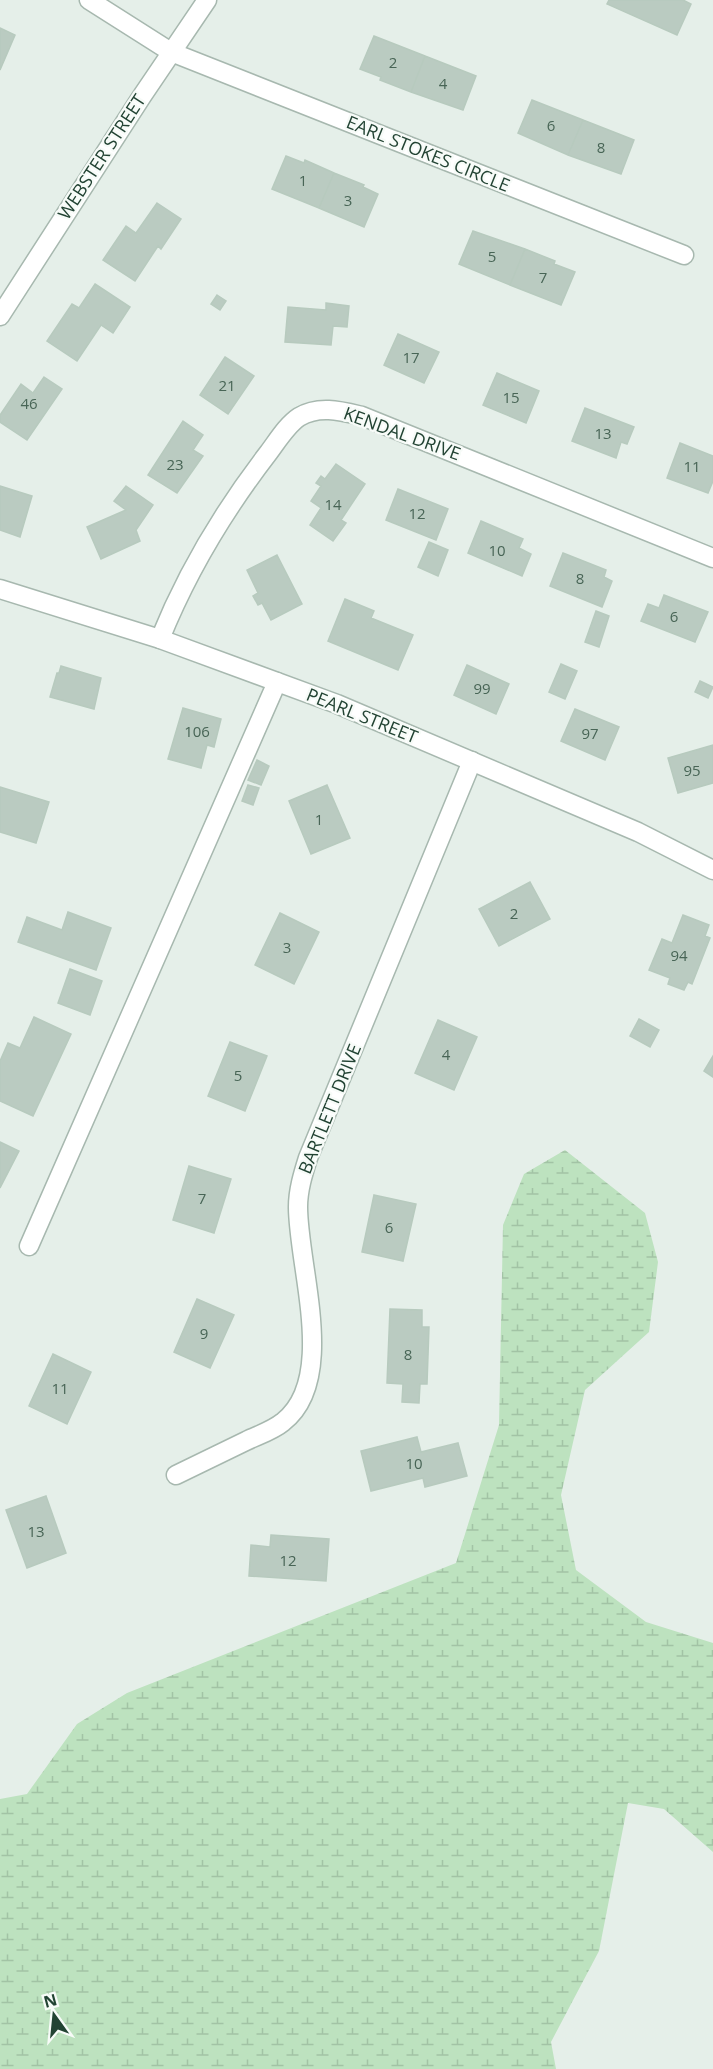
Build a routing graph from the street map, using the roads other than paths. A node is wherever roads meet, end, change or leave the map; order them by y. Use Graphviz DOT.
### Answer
graph roads {
  1 [pos="89,0"];
  2 [pos="207,0"];
  3 [pos="171,52"];
  4 [pos="684,255"];
  5 [pos="0,316"];
  6 [pos="713,558"];
  7 [pos="0,589"];
  8 [pos="160,639"];
  9 [pos="277,682"];
  10 [pos="472,761"];
  11 [pos="713,870"];
  12 [pos="29,1246"];
  13 [pos="176,1475"];
  1 -- 3 [label="street, EARL STOKES CIRCLE"];
  2 -- 3 [label="street, WEBSTER STREET"];
  3 -- 4 [label="street, EARL STOKES CIRCLE"];
  3 -- 5 [label="street, WEBSTER STREET"];
  6 -- 8 [label="street, KENDAL DRIVE"];
  7 -- 8 [label="street, PEARL STREET"];
  8 -- 9 [label="street, PEARL STREET"];
  9 -- 10 [label="street, PEARL STREET"];
  9 -- 12 [label="street"];
  10 -- 11 [label="street, PEARL STREET"];
  10 -- 13 [label="street, BARTLETT DRIVE"];
}
